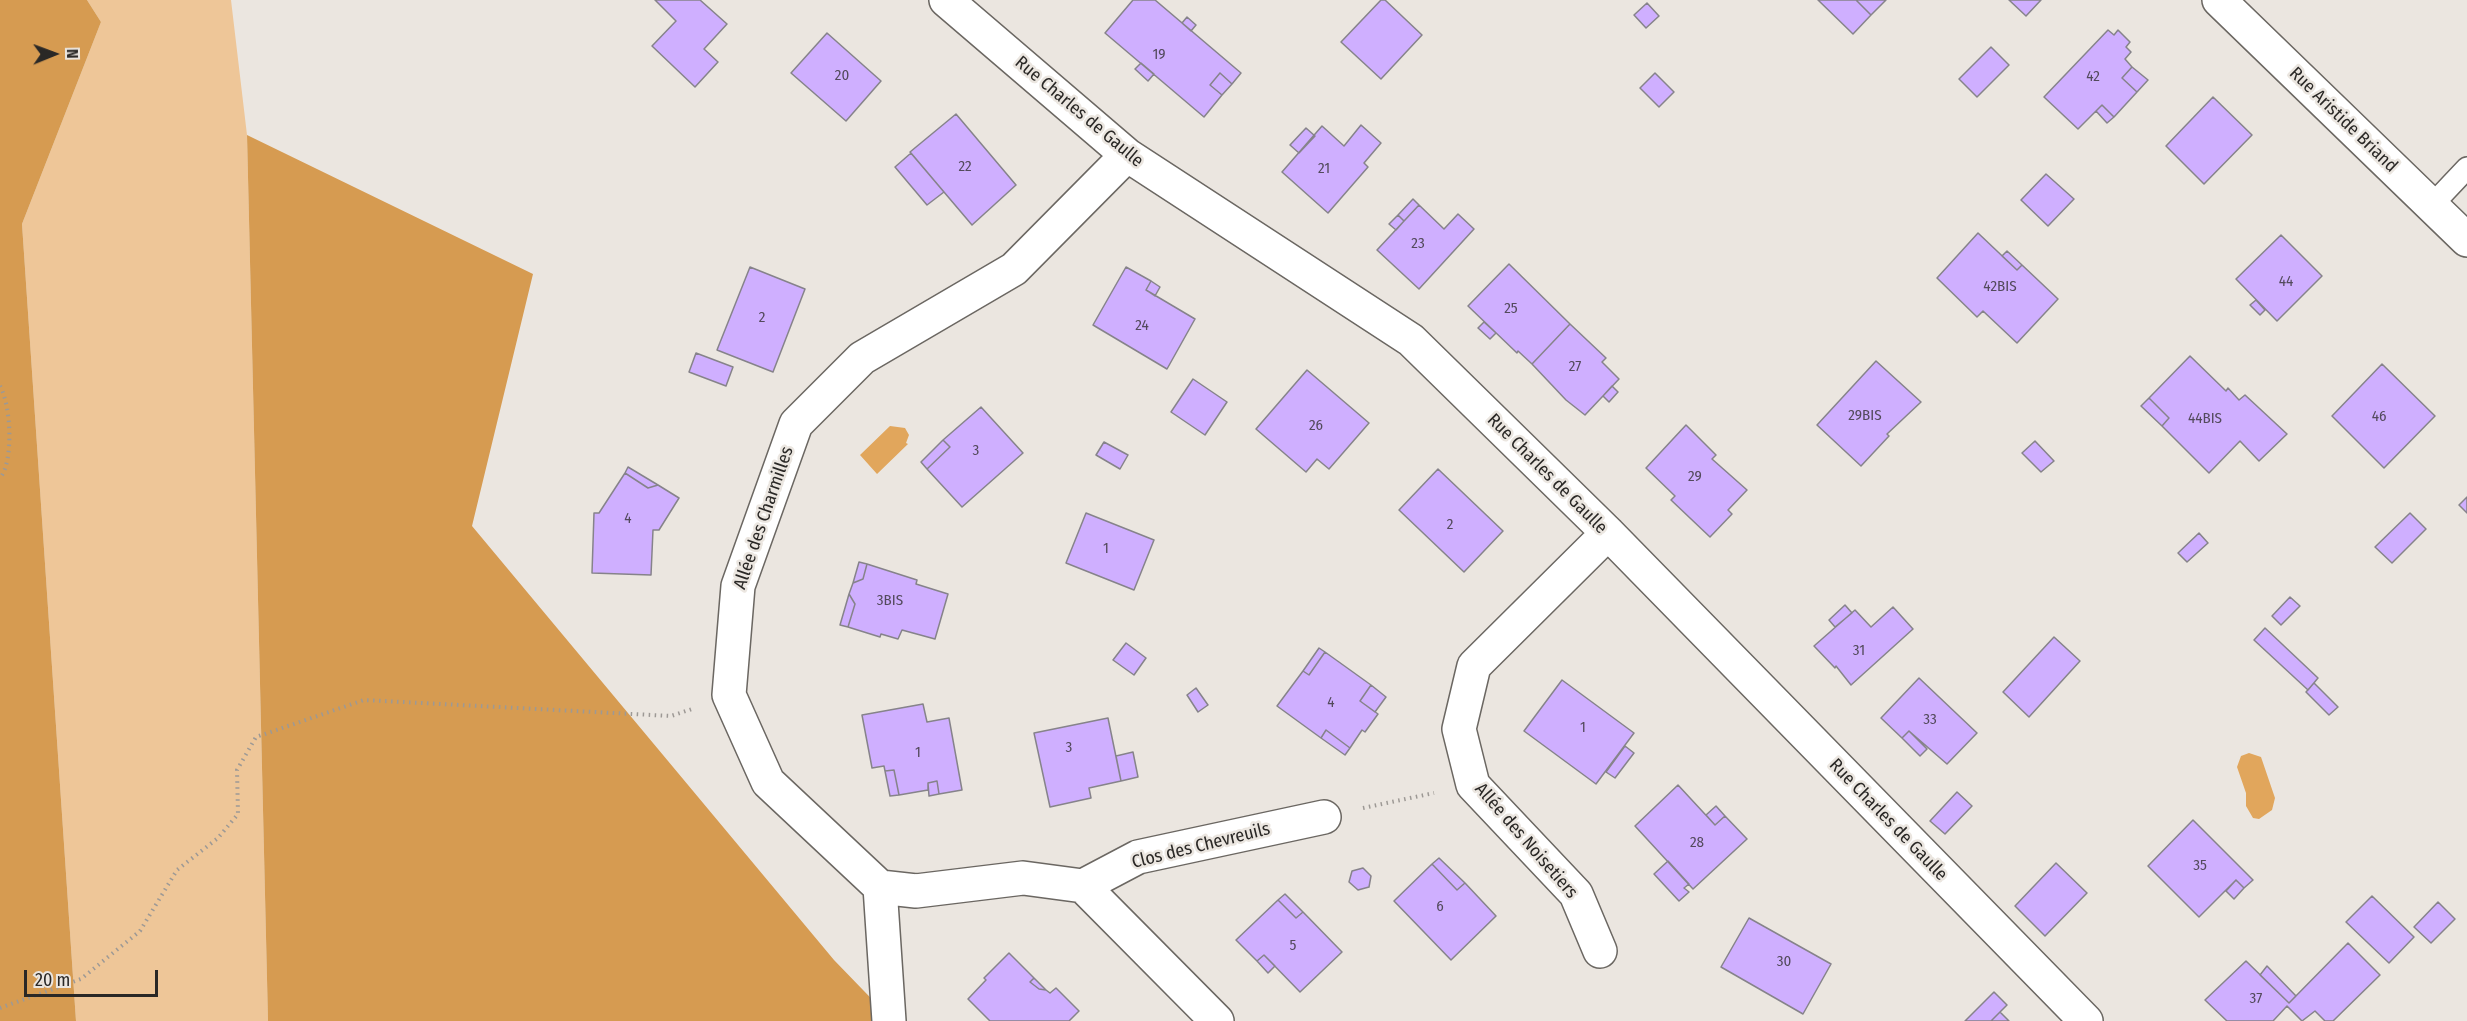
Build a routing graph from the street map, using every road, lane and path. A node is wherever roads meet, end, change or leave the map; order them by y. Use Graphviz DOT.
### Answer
graph roads {
  1 [pos="946,0"];
  2 [pos="2220,0"];
  3 [pos="1127,154"];
  4 [pos="2467,168"];
  5 [pos="2432,205"];
  6 [pos="2467,240"];
  7 [pos="0,386"];
  8 [pos="0,478"];
  9 [pos="1608,533"];
  10 [pos="729,695"];
  11 [pos="1473,785"];
  12 [pos="1324,817"];
  13 [pos="1083,886"];
  14 [pos="880,887"];
  15 [pos="1600,951"];
  16 [pos="0,1008"];
  17 [pos="889,1021"];
  18 [pos="1217,1021"];
  19 [pos="2086,1021"];
  1 -- 3 [label="street, Rue Charles de Gaulle"];
  2 -- 5 [label="street, Rue Aristide Briand"];
  3 -- 9 [label="street, Rue Charles de Gaulle"];
  3 -- 10 [label="street, Allée des Charmilles"];
  4 -- 5 [label="lane"];
  5 -- 6 [label="street, Rue Aristide Briand"];
  7 -- 8 [label="path"];
  9 -- 11 [label="street, Allée des Noisetiers"];
  9 -- 19 [label="street, Rue Charles de Gaulle"];
  10 -- 14 [label="street, Allée des Charmilles"];
  10 -- 16 [label="path"];
  11 -- 12 [label="path"];
  11 -- 15 [label="street, Allée des Noisetiers"];
  12 -- 13 [label="street, Clos des Chevreuils"];
  13 -- 14 [label="street"];
  13 -- 18 [label="street"];
  14 -- 17 [label="street"];
}
